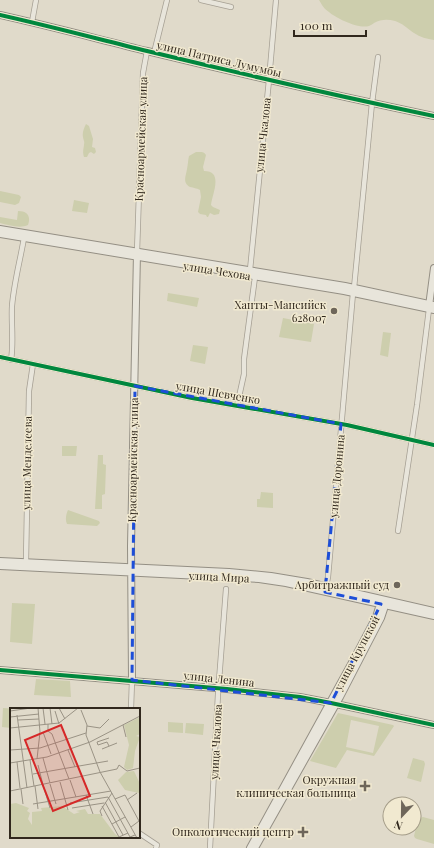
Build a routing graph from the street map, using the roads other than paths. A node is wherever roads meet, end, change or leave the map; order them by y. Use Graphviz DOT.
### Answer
graph roads {
  1 [pos="36,0"];
  2 [pos="168,0"];
  3 [pos="201,0"];
  4 [pos="276,0"];
  5 [pos="231,7"];
  6 [pos="0,14"];
  7 [pos="32,22"];
  8 [pos="147,51"];
  9 [pos="154,53"];
  10 [pos="378,57"];
  11 [pos="269,80"];
  12 [pos="372,103"];
  13 [pos="434,116"];
  14 [pos="0,229"];
  15 [pos="0,234"];
  16 [pos="24,236"];
  17 [pos="137,254"];
  18 [pos="434,268"];
  19 [pos="250,270"];
  20 [pos="255,277"];
  21 [pos="353,290"];
  22 [pos="432,307"];
  23 [pos="0,357"];
  24 [pos="12,360"];
  25 [pos="33,364"];
  26 [pos="135,386"];
  27 [pos="237,406"];
  28 [pos="341,424"];
  29 [pos="412,440"];
  30 [pos="434,445"];
  31 [pos="398,531"];
  32 [pos="0,561"];
  33 [pos="26,565"];
  34 [pos="0,566"];
  35 [pos="131,570"];
  36 [pos="226,589"];
  37 [pos="326,589"];
  38 [pos="384,602"];
  39 [pos="434,611"];
  40 [pos="434,616"];
  41 [pos="0,670"];
  42 [pos="132,680"];
  43 [pos="218,688"];
  44 [pos="333,703"];
  45 [pos="131,708"];
  46 [pos="434,725"];
  47 [pos="140,834"];
  48 [pos="158,847"];
  49 [pos="210,848"];
  50 [pos="250,848"];
  51 [pos="255,848"];
  1 -- 7 [label="street"];
  2 -- 9 [label="street"];
  3 -- 5 [label="street"];
  4 -- 11 [label="street, улица Чкалова"];
  6 -- 7 [label="main road, улица Патриса Лумумбы"];
  7 -- 8 [label="main road, улица Патриса Лумумбы"];
  8 -- 9 [label="main road, улица Патриса Лумумбы"];
  8 -- 17 [label="street, Красноармейская улица"];
  9 -- 11 [label="main road, улица Патриса Лумумбы"];
  10 -- 12 [label="street, улица Доронина"];
  11 -- 12 [label="main road, улица Патриса Лумумбы"];
  11 -- 19 [label="street, улица Чкалова"];
  12 -- 13 [label="main road, улица Патриса Лумумбы"];
  12 -- 21 [label="street, улица Доронина"];
  14 -- 16 [label="main road, улица Чехова"];
  15 -- 16 [label="main road, улица Чехова"];
  16 -- 17 [label="main road, улица Чехова"];
  16 -- 24 [label="street"];
  17 -- 19 [label="main road, улица Чехова"];
  17 -- 20 [label="main road, улица Чехова"];
  17 -- 26 [label="main road, Красноармейская улица"];
  18 -- 22 [label="main road"];
  19 -- 20 [label="main road"];
  19 -- 21 [label="main road, улица Чехова"];
  20 -- 21 [label="main road, улица Чехова"];
  20 -- 27 [label="street"];
  21 -- 22 [label="main road, улица Чехова"];
  21 -- 28 [label="street, улица Доронина"];
  22 -- 29 [label="street"];
  23 -- 24 [label="street, улица Шевченко"];
  24 -- 25 [label="street, улица Шевченко"];
  25 -- 26 [label="street, улица Шевченко"];
  25 -- 33 [label="street, улица Менделеева"];
  26 -- 27 [label="street, улица Шевченко"];
  26 -- 35 [label="main road, Красноармейская улица"];
  27 -- 28 [label="street, улица Шевченко"];
  28 -- 29 [label="street, улица Шевченко"];
  28 -- 37 [label="street, улица Доронина"];
  29 -- 30 [label="street, улица Шевченко"];
  29 -- 31 [label="street"];
  32 -- 33 [label="main road, улица Мира"];
  33 -- 34 [label="main road, улица Мира"];
  33 -- 35 [label="main road, улица Мира"];
  35 -- 37 [label="main road, улица Мира"];
  35 -- 42 [label="main road, Красноармейская улица"];
  36 -- 43 [label="street, улица Чкалова"];
  37 -- 38 [label="main road, улица Мира"];
  38 -- 39 [label="main road, улица Мира"];
  38 -- 40 [label="main road, улица Мира"];
  38 -- 44 [label="main road, улица Крупской"];
  41 -- 42 [label="main road, улица Ленина"];
  42 -- 43 [label="main road, улица Ленина"];
  42 -- 45 [label="street, Красноармейская улица"];
  43 -- 44 [label="main road, улица Ленина"];
  43 -- 49 [label="street, улица Чкалова"];
  44 -- 46 [label="main road, улица Ленина"];
  44 -- 50 [label="main road, улица Крупской"];
  44 -- 51 [label="main road, улица Крупской"];
  47 -- 48 [label="street"];
}
